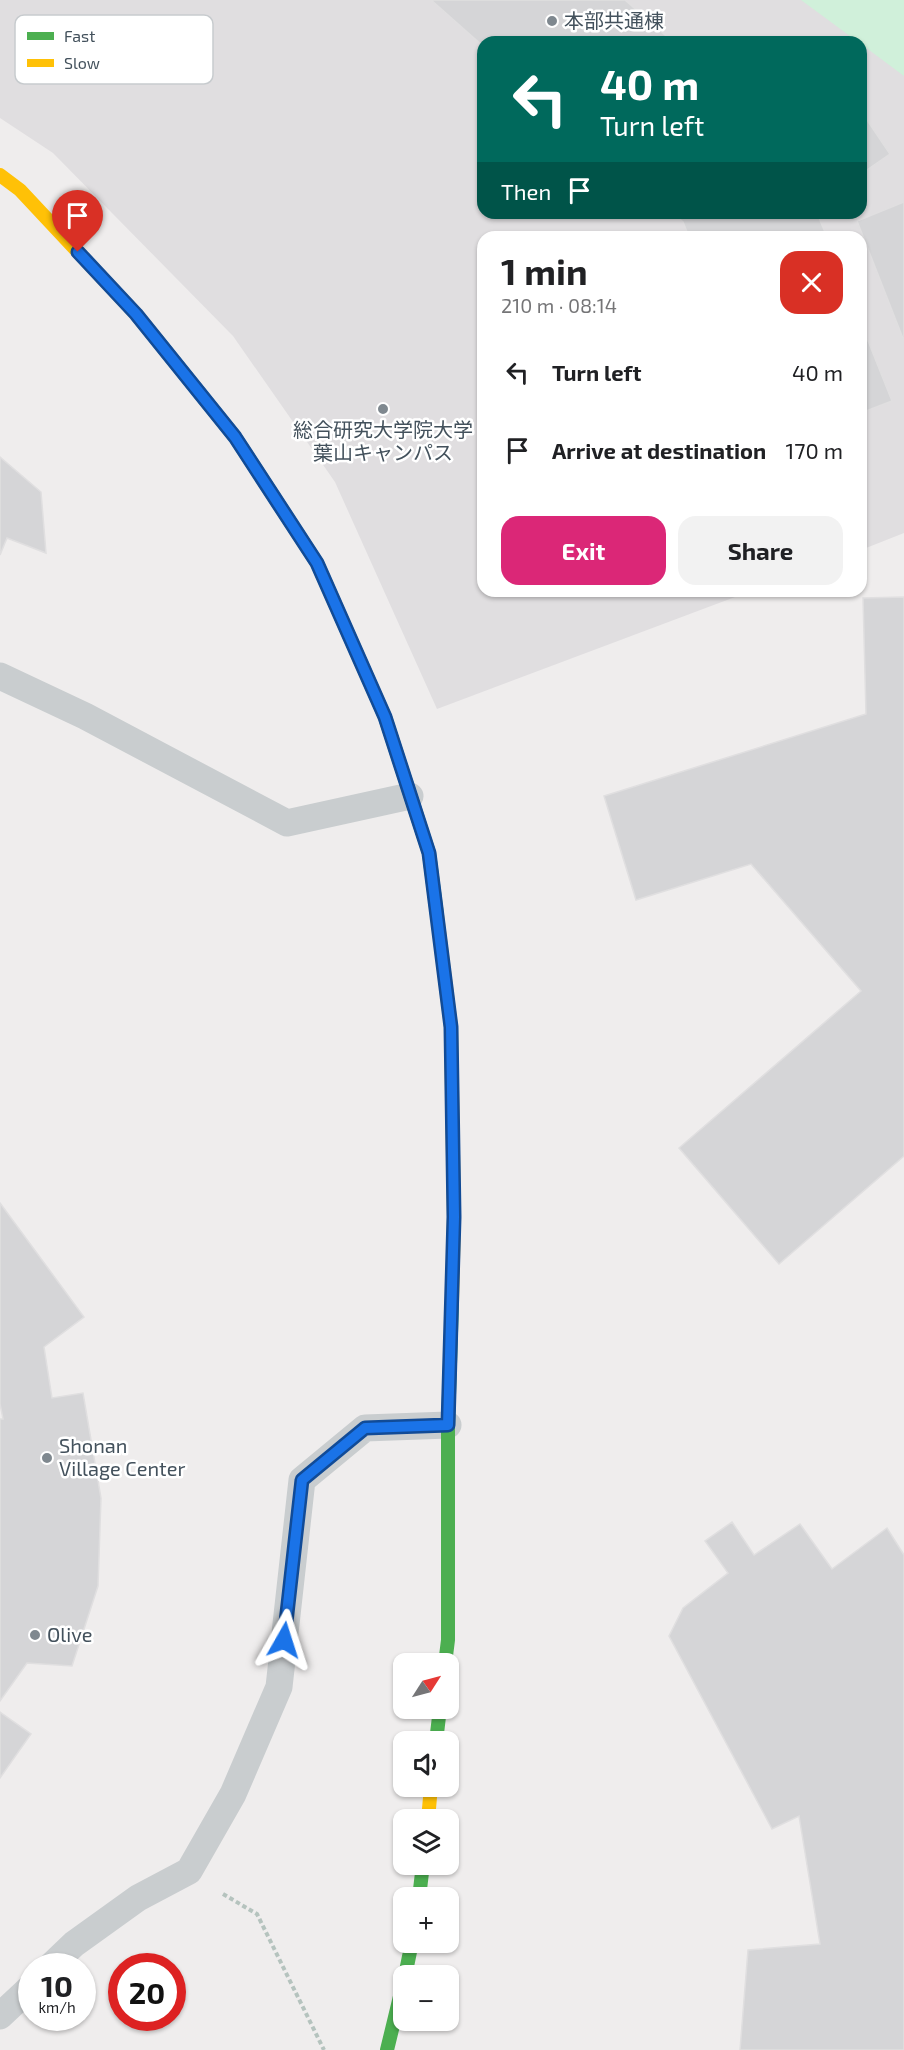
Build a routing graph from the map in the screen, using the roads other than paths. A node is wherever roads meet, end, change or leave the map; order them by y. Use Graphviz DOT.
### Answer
graph roads {
  1 [pos="0,175"];
  2 [pos="0,676"];
  3 [pos="410,796"];
  4 [pos="448,1425"];
  5 [pos="446,1653"];
  6 [pos="65,1953"];
  7 [pos="18,1999"];
  8 [pos="0,2016"];
  9 [pos="393,2025"];
  10 [pos="387,2050"];
  1 -- 3 [label="street"];
  2 -- 3 [label="lane"];
  3 -- 4 [label="street"];
  4 -- 5 [label="street"];
  4 -- 6 [label="lane"];
  7 -- 8 [label="lane"];
  9 -- 10 [label="street"];
}
